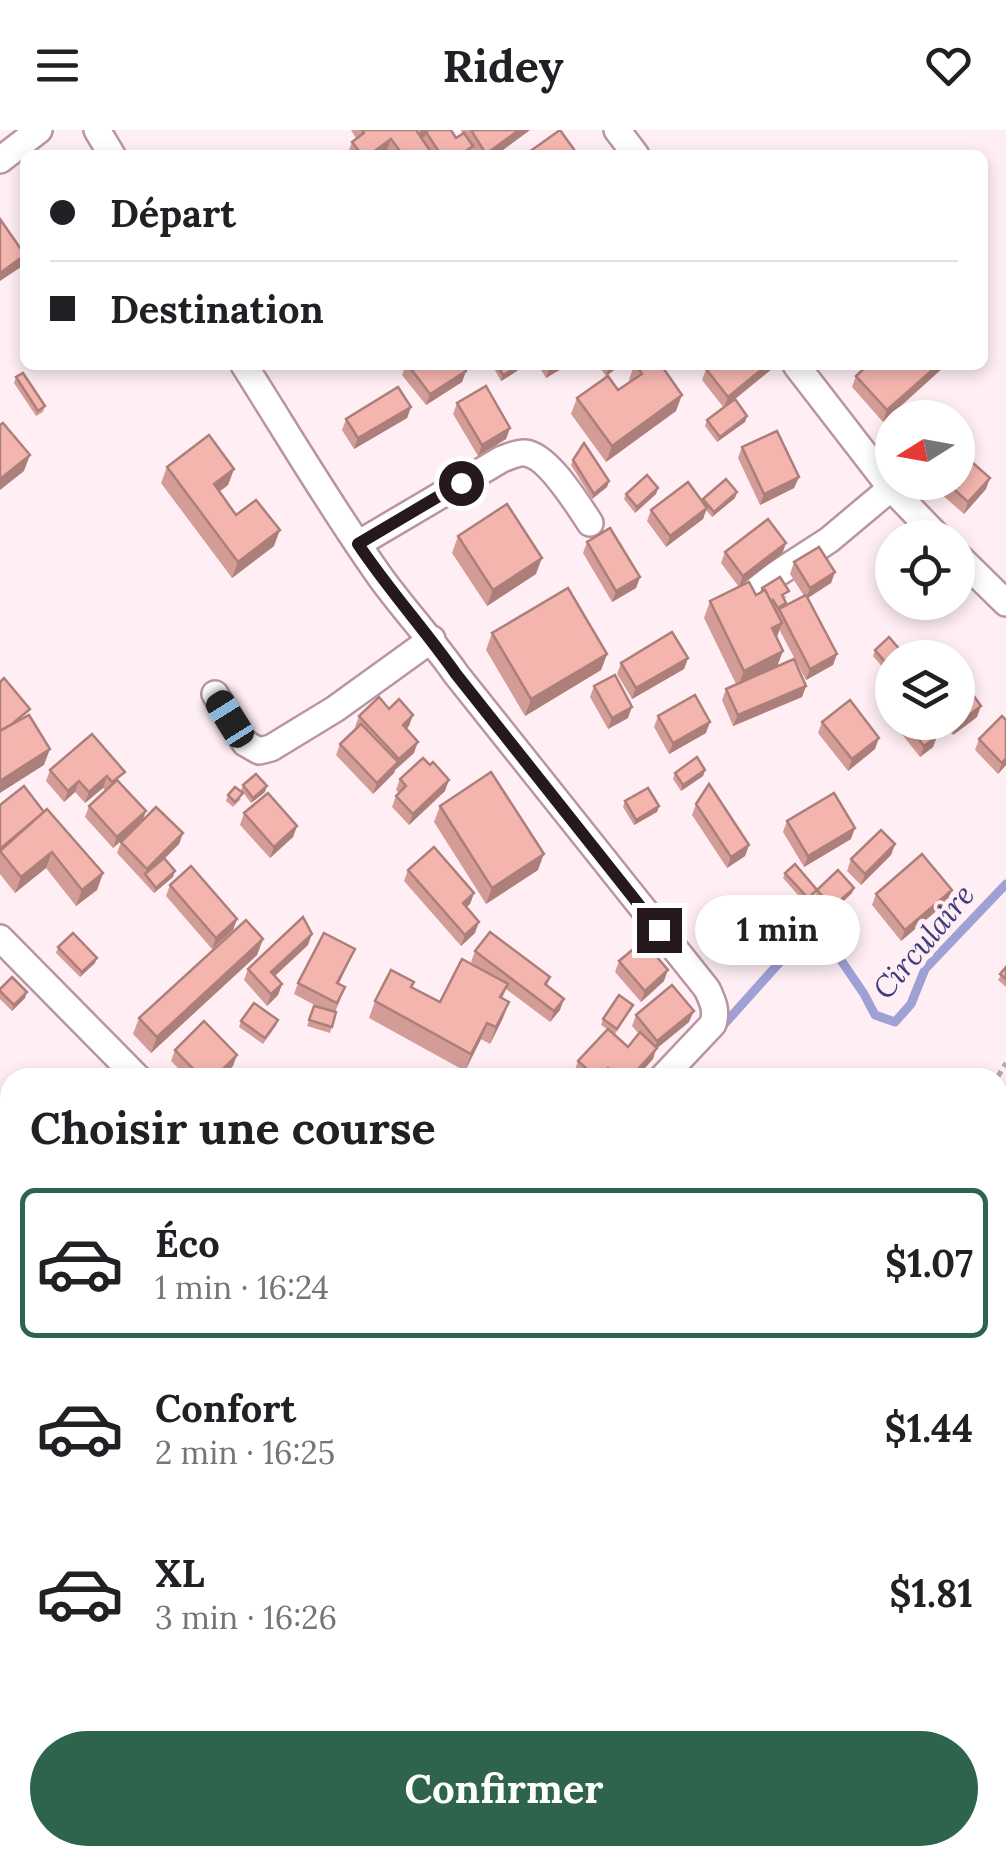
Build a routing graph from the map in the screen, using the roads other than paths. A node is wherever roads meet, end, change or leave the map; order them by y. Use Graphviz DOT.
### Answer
graph roads {
  1 [pos="39,130"];
  2 [pos="617,130"];
  3 [pos="632,150"];
  4 [pos="0,160"];
  5 [pos="247,370"];
  6 [pos="800,370"];
  7 [pos="875,467"];
  8 [pos="877,500"];
  9 [pos="903,500"];
  10 [pos="922,520"];
  11 [pos="590,522"];
  12 [pos="358,544"];
  13 [pos="975,573"];
  14 [pos="752,590"];
  15 [pos="1006,604"];
  16 [pos="432,639"];
  17 [pos="215,694"];
  18 [pos="5,952"];
  19 [pos="127,1068"];
  20 [pos="671,1068"];
  1 -- 4 [label="street"];
  2 -- 3 [label="street"];
  5 -- 12 [label="street"];
  6 -- 7 [label="street"];
  8 -- 14 [label="street"];
  9 -- 10 [label="street"];
  11 -- 12 [label="street"];
  12 -- 16 [label="street"];
  13 -- 15 [label="street"];
  16 -- 17 [label="street"];
  16 -- 20 [label="street"];
  18 -- 19 [label="street"];
}
